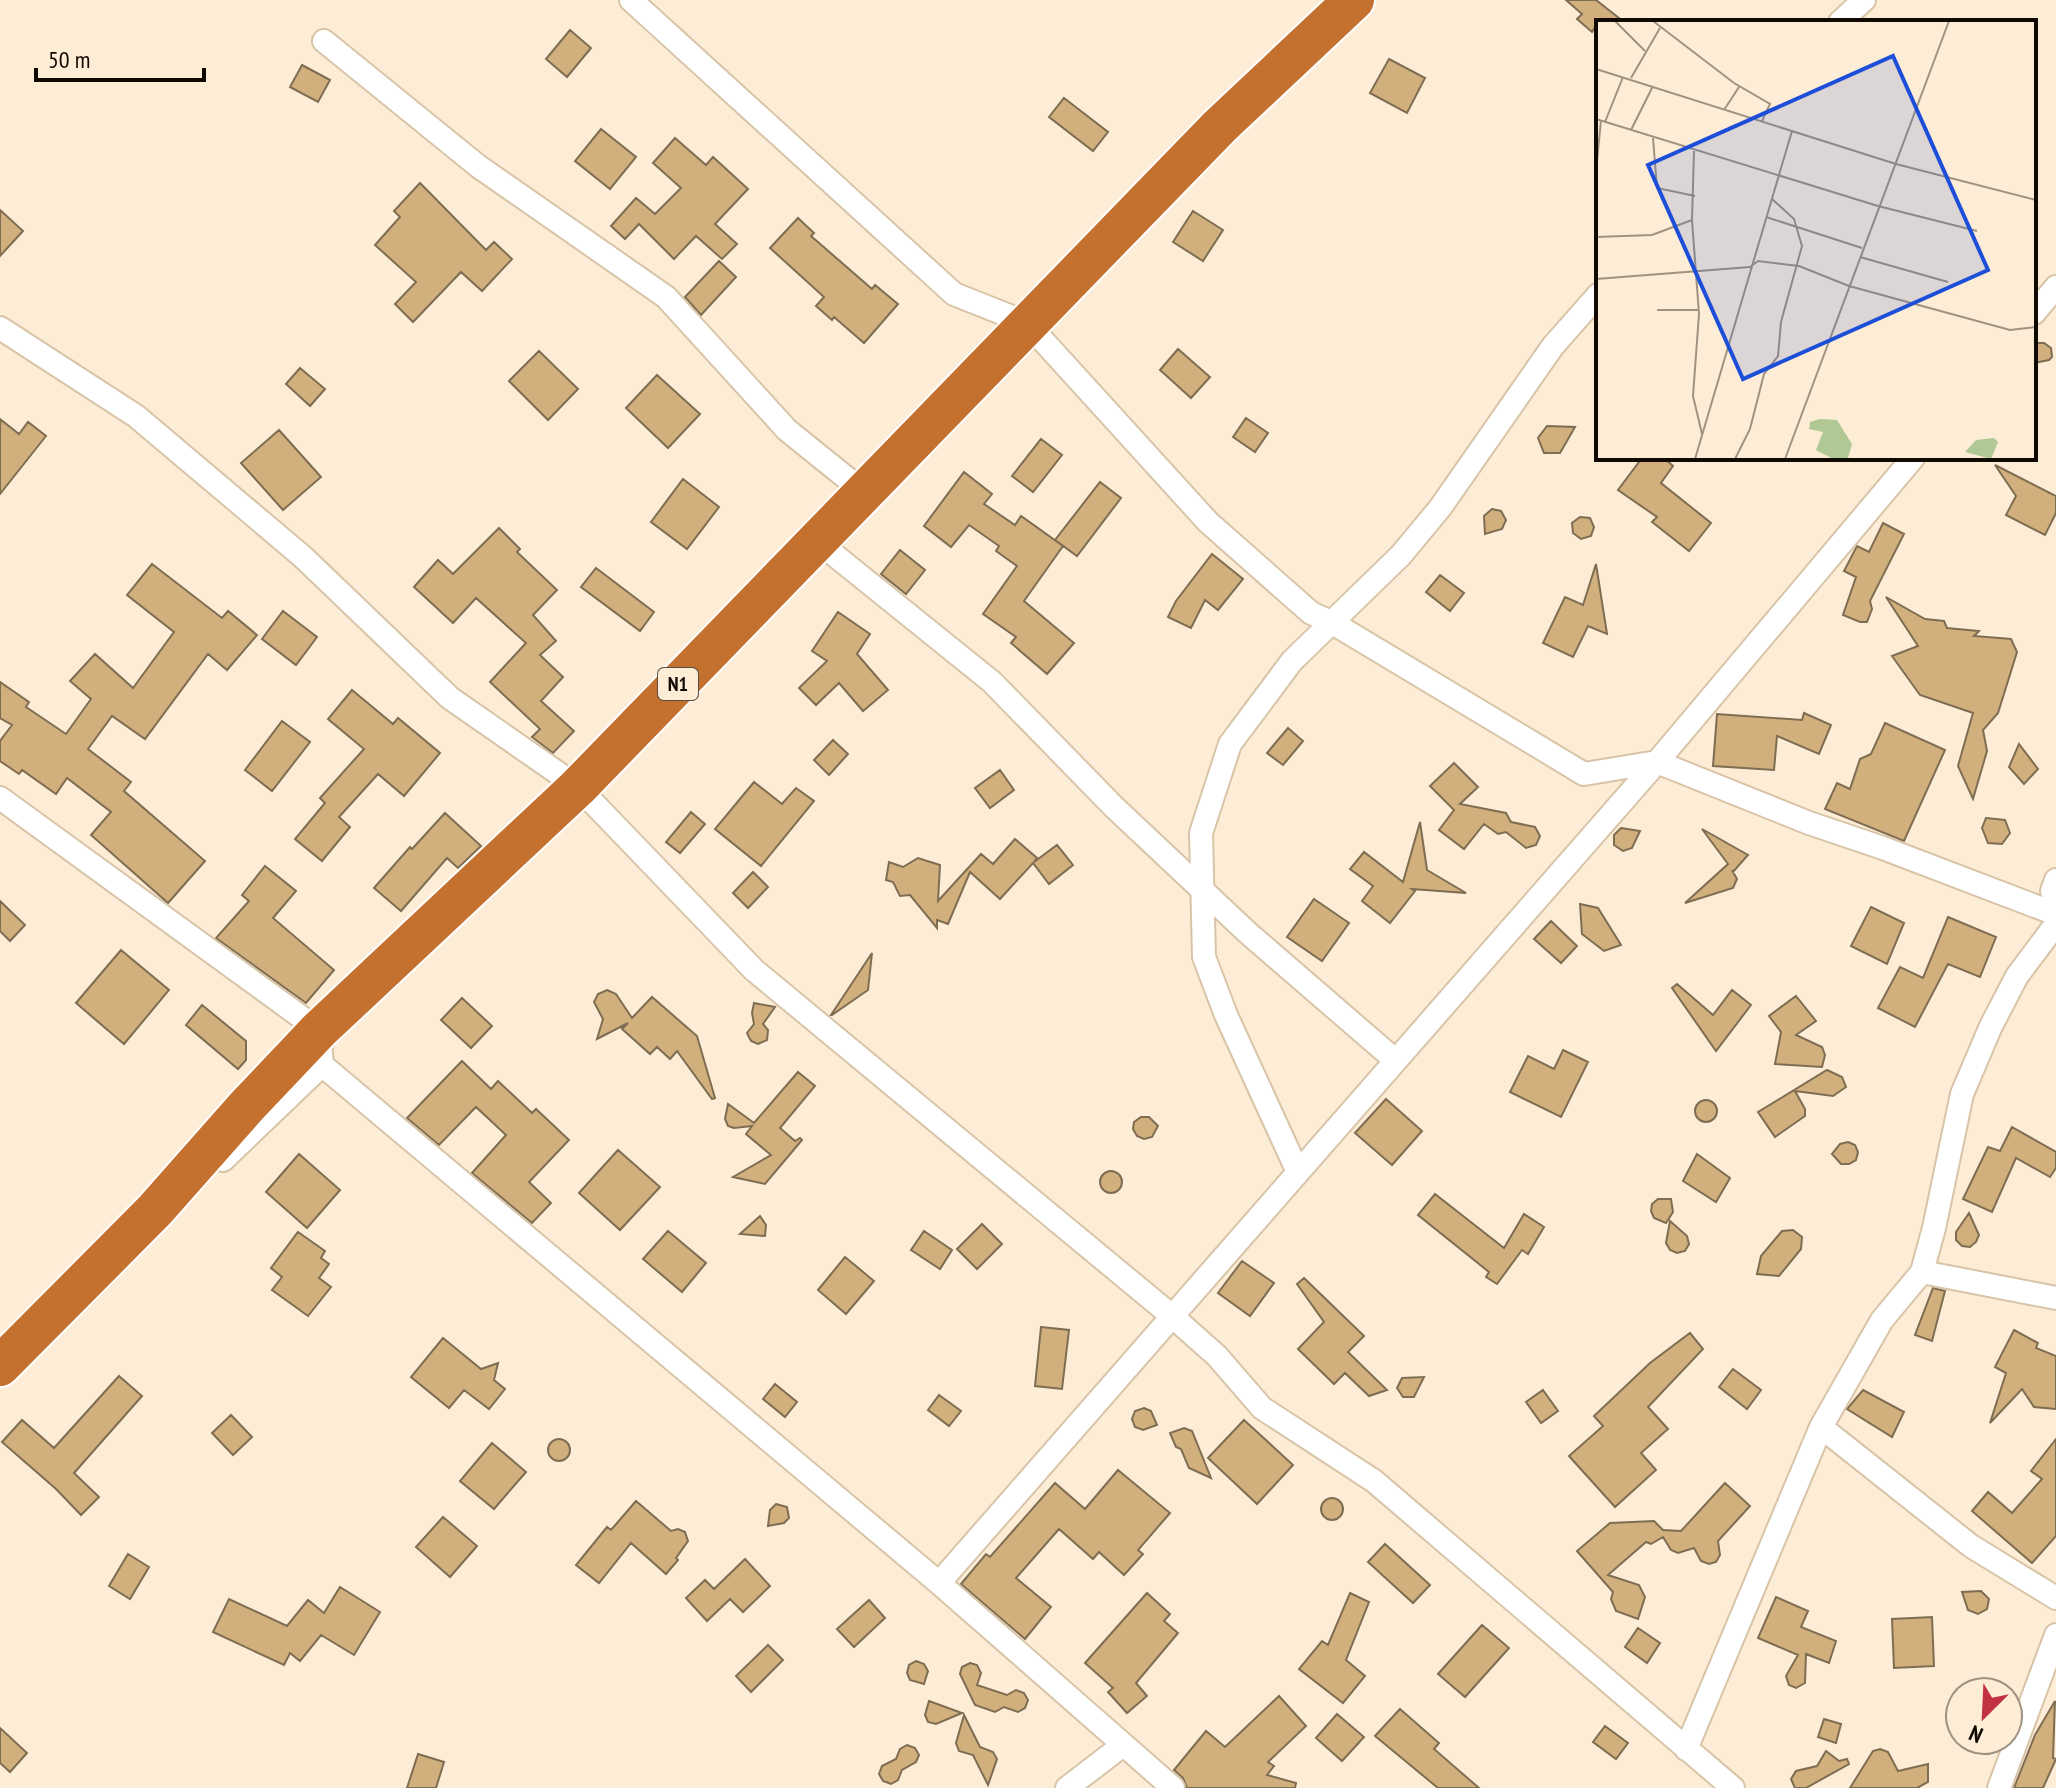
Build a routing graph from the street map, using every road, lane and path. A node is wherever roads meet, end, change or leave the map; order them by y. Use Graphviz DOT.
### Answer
graph roads {
  1 [pos="631,0"];
  2 [pos="1354,0"];
  3 [pos="1864,0"];
  4 [pos="1842,20"];
  5 [pos="324,41"];
  6 [pos="2056,287"];
  7 [pos="1596,297"];
  8 [pos="2036,311"];
  9 [pos="1027,323"];
  10 [pos="0,328"];
  11 [pos="1911,460"];
  12 [pos="864,492"];
  13 [pos="817,541"];
  14 [pos="1331,622"];
  15 [pos="1657,762"];
  16 [pos="578,787"];
  17 [pos="0,798"];
  18 [pos="2056,880"];
  19 [pos="1201,888"];
  20 [pos="2056,901"];
  21 [pos="2056,914"];
  22 [pos="2056,924"];
  23 [pos="320,1048"];
  24 [pos="1395,1060"];
  25 [pos="1297,1170"];
  26 [pos="1922,1272"];
  27 [pos="2056,1298"];
  28 [pos="1172,1316"];
  29 [pos="0,1366"];
  30 [pos="0,1379"];
  31 [pos="1821,1427"];
  32 [pos="939,1583"];
  33 [pos="2056,1598"];
  34 [pos="2056,1635"];
  35 [pos="1123,1745"];
  36 [pos="1686,1749"];
  37 [pos="1067,1788"];
  38 [pos="1173,1788"];
  39 [pos="1733,1788"];
  40 [pos="1999,1788"];
  1 -- 9 [label="street"];
  2 -- 9 [label="highway, N1"];
  3 -- 4 [label="street"];
  5 -- 12 [label="street"];
  6 -- 8 [label="street"];
  7 -- 14 [label="street"];
  9 -- 12 [label="highway, N1"];
  9 -- 14 [label="street"];
  10 -- 16 [label="street"];
  11 -- 15 [label="street"];
  12 -- 13 [label="highway, N1"];
  13 -- 16 [label="highway, N1"];
  13 -- 19 [label="street"];
  14 -- 15 [label="street"];
  14 -- 19 [label="street"];
  15 -- 21 [label="street"];
  15 -- 24 [label="street"];
  16 -- 23 [label="highway, N1"];
  16 -- 28 [label="street"];
  17 -- 23 [label="street"];
  18 -- 20 [label="street"];
  19 -- 24 [label="street"];
  19 -- 25 [label="street"];
  22 -- 26 [label="street"];
  23 -- 29 [label="highway, N1"];
  23 -- 30 [label="street"];
  23 -- 32 [label="street"];
  24 -- 25 [label="street"];
  25 -- 28 [label="street"];
  26 -- 27 [label="street"];
  26 -- 31 [label="street"];
  28 -- 32 [label="street"];
  28 -- 36 [label="street"];
  31 -- 33 [label="street"];
  31 -- 36 [label="street"];
  32 -- 35 [label="street"];
  34 -- 40 [label="street"];
  35 -- 37 [label="street"];
  35 -- 38 [label="street"];
  36 -- 39 [label="street"];
}
